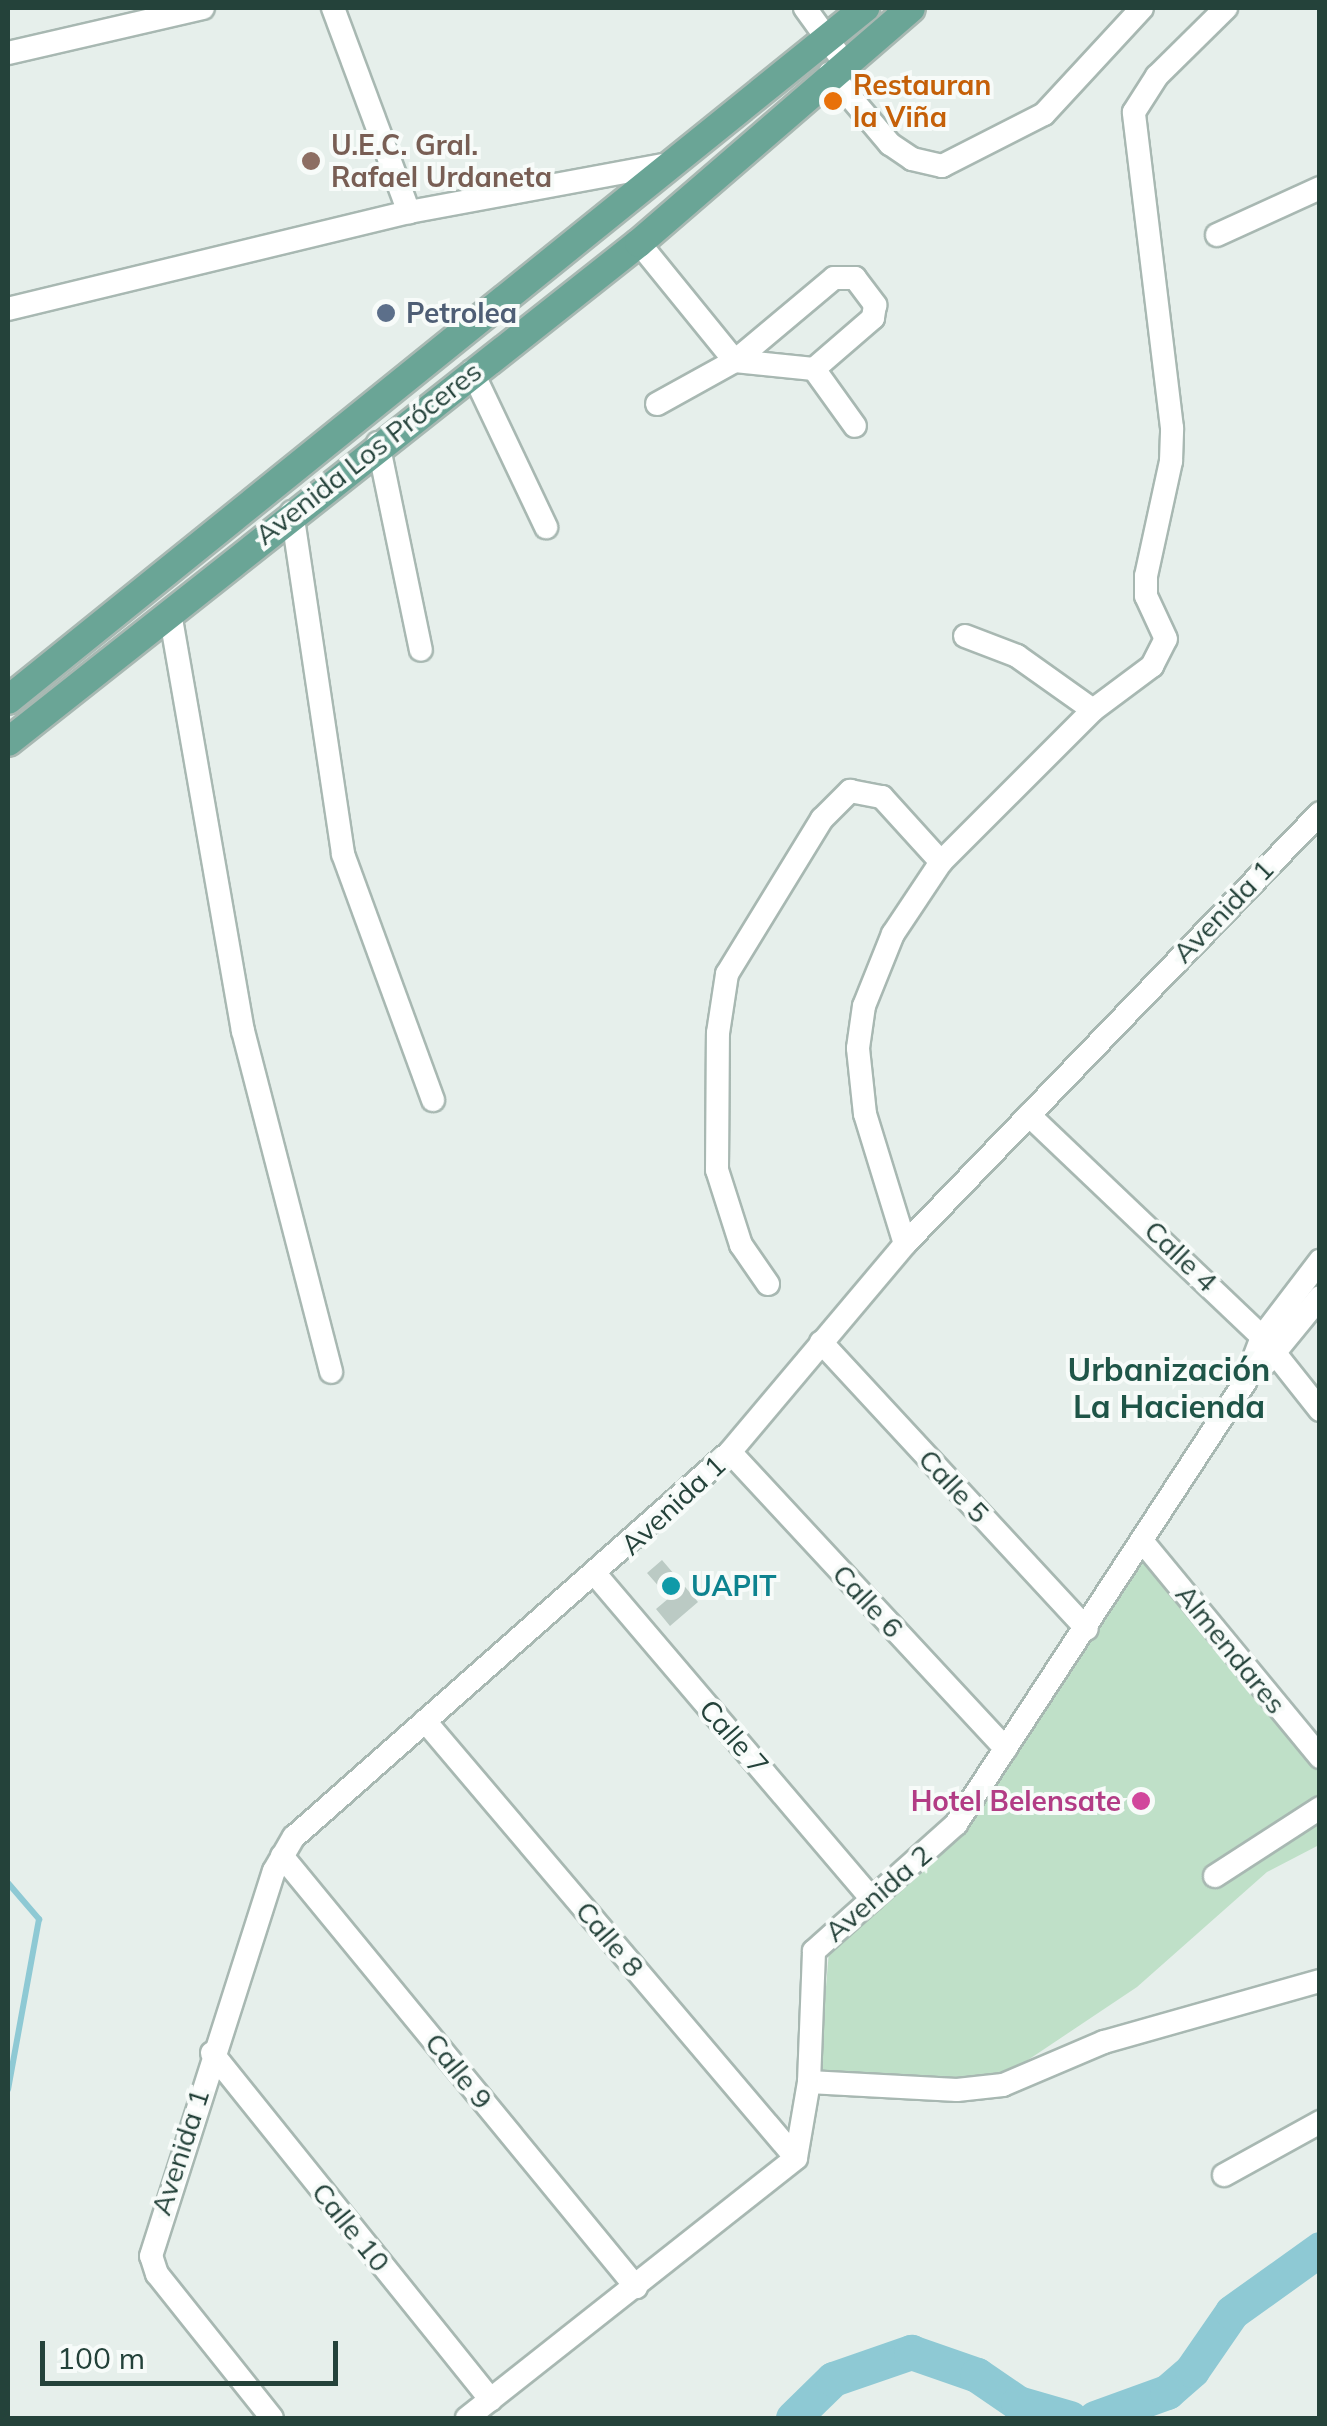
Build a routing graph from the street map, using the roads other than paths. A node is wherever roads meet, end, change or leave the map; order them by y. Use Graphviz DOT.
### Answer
graph roads {
  1 [pos="203,8"];
  2 [pos="333,8"];
  3 [pos="805,8"];
  4 [pos="865,8"];
  5 [pos="910,8"];
  6 [pos="1142,8"];
  7 [pos="1226,8"];
  8 [pos="826,39"];
  9 [pos="8,53"];
  10 [pos="837,68"];
  11 [pos="678,162"];
  12 [pos="1320,188"];
  13 [pos="409,212"];
  14 [pos="1218,235"];
  15 [pos="640,243"];
  16 [pos="8,309"];
  17 [pos="735,361"];
  18 [pos="814,369"];
  19 [pos="472,370"];
  20 [pos="656,404"];
  21 [pos="855,426"];
  22 [pos="378,443"];
  23 [pos="292,512"];
  24 [pos="546,528"];
  25 [pos="170,613"];
  26 [pos="964,636"];
  27 [pos="421,650"];
  28 [pos="8,700"];
  29 [pos="1093,710"];
  30 [pos="8,742"];
  31 [pos="1320,813"];
  32 [pos="941,862"];
  33 [pos="433,1100"];
  34 [pos="1030,1115"];
  35 [pos="906,1244"];
  36 [pos="1320,1261"];
  37 [pos="768,1284"];
  38 [pos="1320,1296"];
  39 [pos="821,1342"];
  40 [pos="1269,1346"];
  41 [pos="330,1372"];
  42 [pos="1320,1410"];
  43 [pos="730,1452"];
  44 [pos="1142,1541"];
  45 [pos="596,1575"];
  46 [pos="1087,1629"];
  47 [pos="425,1721"];
  48 [pos="1006,1749"];
  49 [pos="1320,1756"];
  50 [pos="1320,1808"];
  51 [pos="282,1856"];
  52 [pos="1216,1876"];
  53 [pos="872,1898"];
  54 [pos="1320,1981"];
  55 [pos="212,2053"];
  56 [pos="809,2082"];
  57 [pos="1320,2122"];
  58 [pos="796,2158"];
  59 [pos="1224,2175"];
  60 [pos="636,2287"];
  61 [pos="491,2400"];
  62 [pos="272,2418"];
  63 [pos="467,2418"];
  1 -- 9 [label="street"];
  2 -- 13 [label="street"];
  3 -- 8 [label="street"];
  4 -- 8 [label="main road, Avenida Los Próceres"];
  5 -- 10 [label="main road, Avenida Los Próceres"];
  6 -- 10 [label="street"];
  7 -- 29 [label="street"];
  8 -- 10 [label="street"];
  8 -- 11 [label="main road, Avenida Los Próceres"];
  10 -- 15 [label="main road, Avenida Los Próceres"];
  11 -- 13 [label="street"];
  11 -- 28 [label="main road, Avenida Los Próceres"];
  12 -- 14 [label="street"];
  13 -- 16 [label="street"];
  15 -- 17 [label="street"];
  15 -- 19 [label="main road, Avenida Los Próceres"];
  17 -- 18 [label="street"];
  17 -- 18 [label="street"];
  17 -- 20 [label="street"];
  18 -- 21 [label="street"];
  19 -- 22 [label="main road, Avenida Los Próceres"];
  19 -- 24 [label="street"];
  22 -- 23 [label="main road, Avenida Los Próceres"];
  22 -- 27 [label="street"];
  23 -- 25 [label="main road, Avenida Los Próceres"];
  23 -- 33 [label="street"];
  25 -- 30 [label="main road, Avenida Los Próceres"];
  25 -- 41 [label="street"];
  26 -- 29 [label="street"];
  29 -- 32 [label="street"];
  31 -- 34 [label="street, Avenida 1"];
  32 -- 35 [label="street"];
  32 -- 37 [label="street"];
  34 -- 35 [label="street, Avenida 1"];
  34 -- 40 [label="street, Calle 4"];
  35 -- 39 [label="street, Avenida 1"];
  36 -- 40 [label="street"];
  38 -- 40 [label="street"];
  39 -- 43 [label="street, Avenida 1"];
  39 -- 46 [label="street, Calle 5"];
  40 -- 42 [label="street, Calle 4"];
  40 -- 44 [label="street, Avenida 2"];
  43 -- 45 [label="street, Avenida 1"];
  43 -- 48 [label="street, Calle 6"];
  44 -- 46 [label="street, Avenida 2"];
  44 -- 49 [label="street, Almendares"];
  45 -- 47 [label="street, Avenida 1"];
  45 -- 53 [label="street, Calle 7"];
  46 -- 48 [label="street, Avenida 2"];
  47 -- 51 [label="street, Avenida 1"];
  47 -- 58 [label="street, Calle 8"];
  48 -- 53 [label="street, Avenida 2"];
  50 -- 52 [label="street"];
  51 -- 55 [label="street, Avenida 1"];
  51 -- 60 [label="street, Calle 9"];
  53 -- 56 [label="street, Avenida 2"];
  54 -- 56 [label="street"];
  55 -- 61 [label="street, Calle 10"];
  55 -- 62 [label="street, Avenida 1"];
  56 -- 58 [label="street, Avenida 2"];
  57 -- 59 [label="street"];
  58 -- 60 [label="street"];
  60 -- 61 [label="street"];
  61 -- 63 [label="street"];
}
